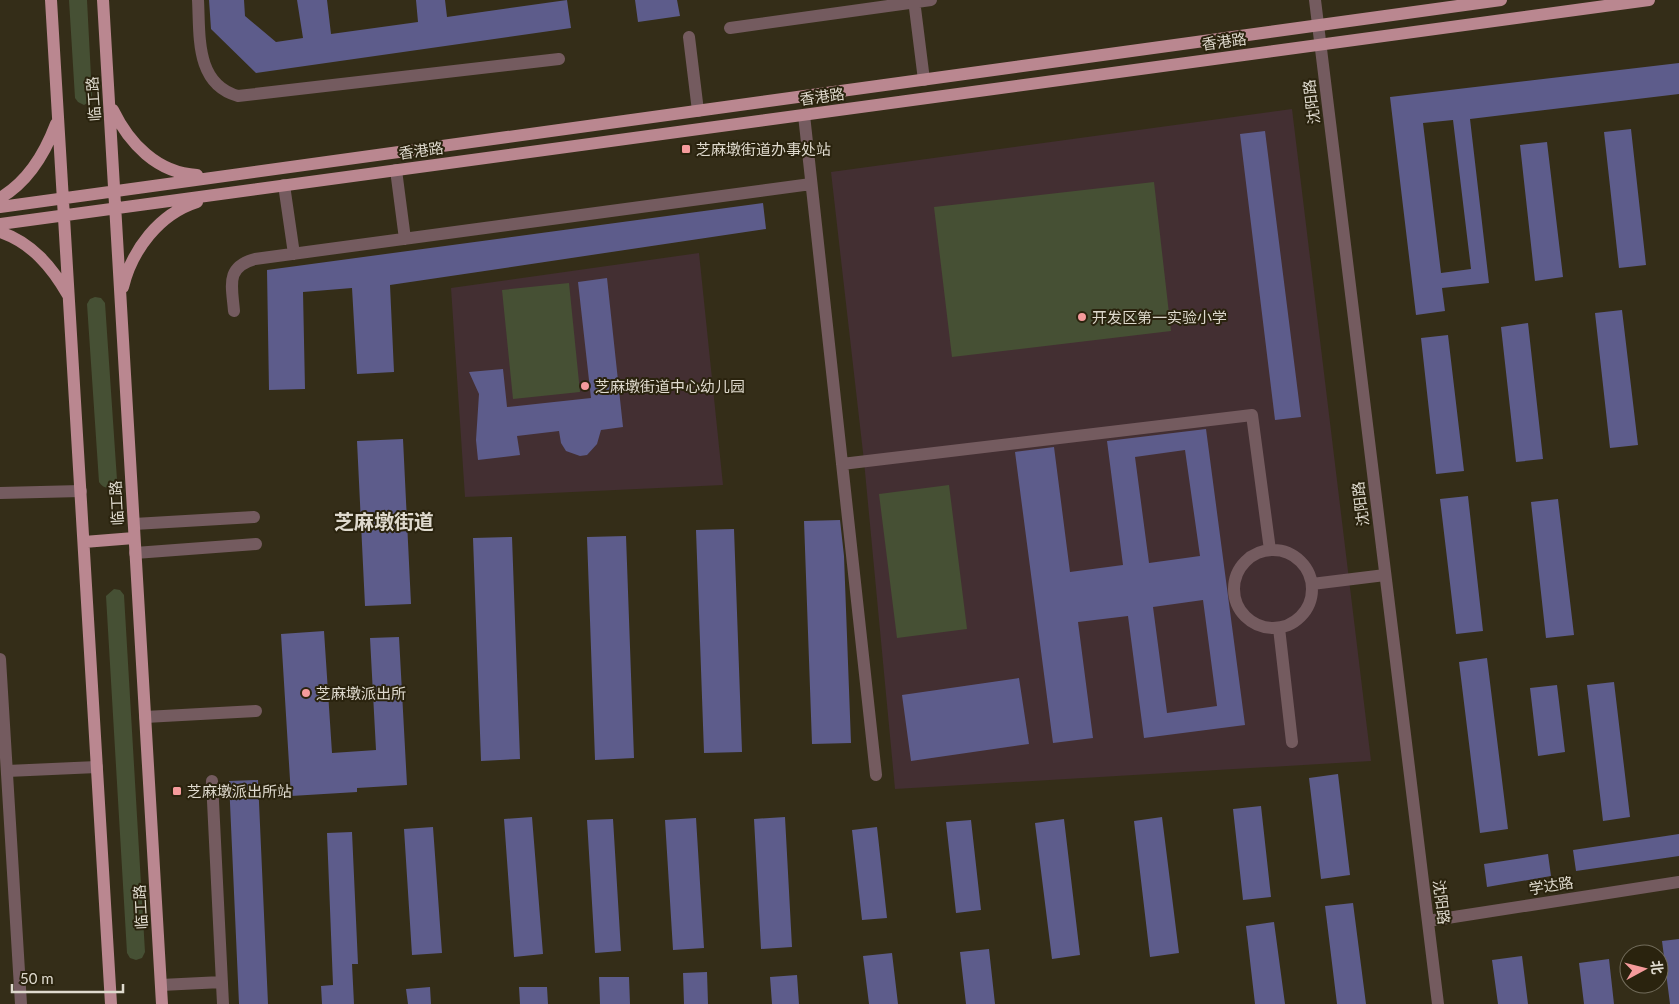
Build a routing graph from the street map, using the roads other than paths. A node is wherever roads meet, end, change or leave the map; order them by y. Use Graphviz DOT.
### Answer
graph roads {
  1 [pos="51,0"];
  2 [pos="103,0"];
  3 [pos="198,0"];
  4 [pos="931,0"];
  5 [pos="1315,0"];
  6 [pos="1501,0"];
  7 [pos="1649,0"];
  8 [pos="914,1"];
  9 [pos="1478,2"];
  10 [pos="1318,25"];
  11 [pos="730,28"];
  12 [pos="689,37"];
  13 [pos="1320,45"];
  14 [pos="559,59"];
  15 [pos="924,80"];
  16 [pos="110,105"];
  17 [pos="698,111"];
  18 [pos="804,115"];
  19 [pos="58,119"];
  20 [pos="396,170"];
  21 [pos="217,176"];
  22 [pos="811,184"];
  23 [pos="284,185"];
  24 [pos="115,191"];
  25 [pos="219,196"];
  26 [pos="0,198"];
  27 [pos="63,198"];
  28 [pos="0,207"];
  29 [pos="116,210"];
  30 [pos="64,216"];
  31 [pos="0,224"];
  32 [pos="0,232"];
  33 [pos="405,239"];
  34 [pos="294,254"];
  35 [pos="69,298"];
  36 [pos="120,302"];
  37 [pos="234,311"];
  38 [pos="842,464"];
  39 [pos="81,491"];
  40 [pos="0,493"];
  41 [pos="254,517"];
  42 [pos="134,524"];
  43 [pos="134,538"];
  44 [pos="84,542"];
  45 [pos="256,544"];
  46 [pos="1270,550"];
  47 [pos="135,553"];
  48 [pos="1385,575"];
  49 [pos="1312,584"];
  50 [pos="1279,628"];
  51 [pos="0,659"];
  52 [pos="256,711"];
  53 [pos="145,717"];
  54 [pos="1292,742"];
  55 [pos="97,767"];
  56 [pos="7,772"];
  57 [pos="876,776"];
  58 [pos="212,780"];
  59 [pos="1679,882"];
  60 [pos="1428,920"];
  61 [pos="222,982"];
  62 [pos="161,985"];
  63 [pos="21,1004"];
  64 [pos="110,1004"];
  65 [pos="162,1004"];
  66 [pos="222,1004"];
  67 [pos="1438,1004"];
  1 -- 19 [label="main road"];
  2 -- 16 [label="main road, 临工路"];
  3 -- 14 [label="street"];
  4 -- 8 [label="street"];
  5 -- 10 [label="street, 沈阳路"];
  6 -- 9 [label="main road, 香港路"];
  7 -- 13 [label="main road, 香港路"];
  8 -- 11 [label="street"];
  8 -- 15 [label="street"];
  9 -- 10 [label="main road, 香港路"];
  10 -- 13 [label="street, 沈阳路"];
  10 -- 15 [label="main road, 香港路"];
  12 -- 17 [label="street"];
  13 -- 18 [label="main road, 香港路"];
  13 -- 48 [label="street, 沈阳路"];
  15 -- 17 [label="main road, 香港路"];
  16 -- 21 [label="main road"];
  16 -- 24 [label="main road, 临工路"];
  17 -- 21 [label="main road, 香港路"];
  18 -- 20 [label="main road, 香港路"];
  18 -- 22 [label="street"];
  19 -- 26 [label="main road"];
  19 -- 27 [label="main road"];
  20 -- 23 [label="main road, 香港路"];
  20 -- 33 [label="street"];
  21 -- 24 [label="main road, 香港路"];
  22 -- 33 [label="street"];
  22 -- 38 [label="street"];
  23 -- 25 [label="main road, 香港路"];
  23 -- 34 [label="street"];
  24 -- 27 [label="main road, 香港路"];
  24 -- 29 [label="main road, 临工路"];
  25 -- 29 [label="main road, 香港路"];
  25 -- 36 [label="main road"];
  27 -- 28 [label="main road, 香港路"];
  27 -- 30 [label="main road"];
  29 -- 30 [label="main road, 香港路"];
  29 -- 36 [label="main road, 临工路"];
  30 -- 31 [label="main road, 香港路"];
  30 -- 35 [label="main road"];
  32 -- 35 [label="main road"];
  33 -- 34 [label="street"];
  34 -- 37 [label="street"];
  35 -- 39 [label="main road"];
  36 -- 42 [label="main road, 临工路"];
  38 -- 46 [label="street"];
  38 -- 57 [label="street"];
  39 -- 40 [label="street"];
  39 -- 44 [label="main road"];
  41 -- 42 [label="street"];
  42 -- 43 [label="main road, 临工路"];
  43 -- 44 [label="main road"];
  43 -- 47 [label="main road, 临工路"];
  44 -- 55 [label="main road"];
  45 -- 47 [label="street"];
  46 -- 49 [label="street"];
  46 -- 50 [label="street"];
  47 -- 53 [label="main road, 临工路"];
  48 -- 49 [label="street"];
  48 -- 60 [label="street, 沈阳路"];
  49 -- 50 [label="street"];
  50 -- 54 [label="street"];
  51 -- 56 [label="street"];
  52 -- 53 [label="street"];
  53 -- 62 [label="main road, 临工路"];
  55 -- 56 [label="street"];
  55 -- 64 [label="main road"];
  56 -- 63 [label="street"];
  58 -- 61 [label="street"];
  59 -- 60 [label="street, 学达路"];
  60 -- 67 [label="street, 沈阳路"];
  61 -- 62 [label="street"];
  61 -- 66 [label="street"];
  62 -- 65 [label="main road, 临工路"];
}
